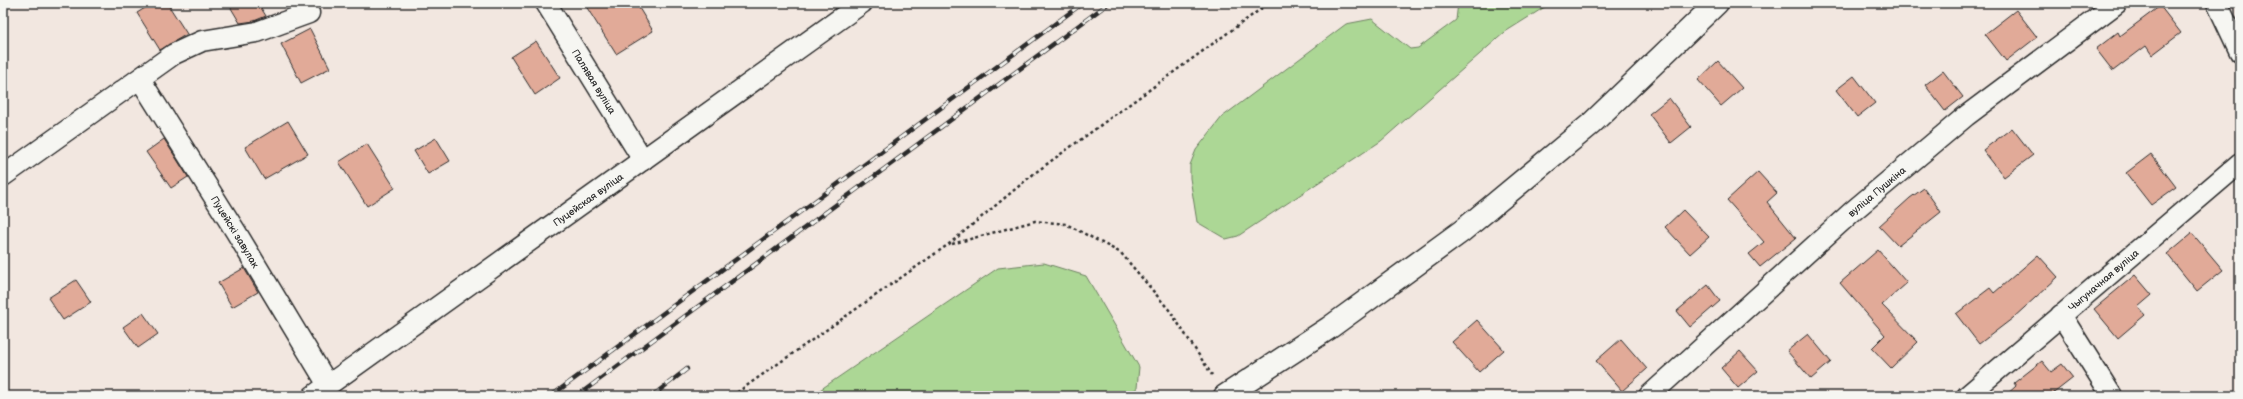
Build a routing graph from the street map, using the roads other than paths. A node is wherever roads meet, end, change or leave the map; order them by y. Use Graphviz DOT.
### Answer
graph roads {
  1 [pos="546,3"];
  2 [pos="862,3"];
  3 [pos="1717,3"];
  4 [pos="2116,3"];
  5 [pos="2217,3"];
  6 [pos="309,13"];
  7 [pos="2240,52"];
  8 [pos="140,79"];
  9 [pos="643,160"];
  10 [pos="2240,163"];
  11 [pos="3,176"];
  12 [pos="2061,314"];
  13 [pos="320,391"];
  14 [pos="1225,396"];
  15 [pos="1649,396"];
  16 [pos="1966,396"];
  17 [pos="2112,396"];
  1 -- 9 [label="street, Палявая вуліца"];
  2 -- 9 [label="street, Пуцейская вуліца"];
  3 -- 14 [label="street"];
  4 -- 15 [label="street, вуліца Пушкіна"];
  5 -- 7 [label="street"];
  6 -- 8 [label="street"];
  8 -- 11 [label="street"];
  8 -- 13 [label="street, Пуцейскі завулак"];
  9 -- 13 [label="street, Пуцейская вуліца"];
  10 -- 12 [label="street, Чыгуначная вуліца"];
  12 -- 16 [label="street, Чыгуначная вуліца"];
  12 -- 17 [label="street"];
}
